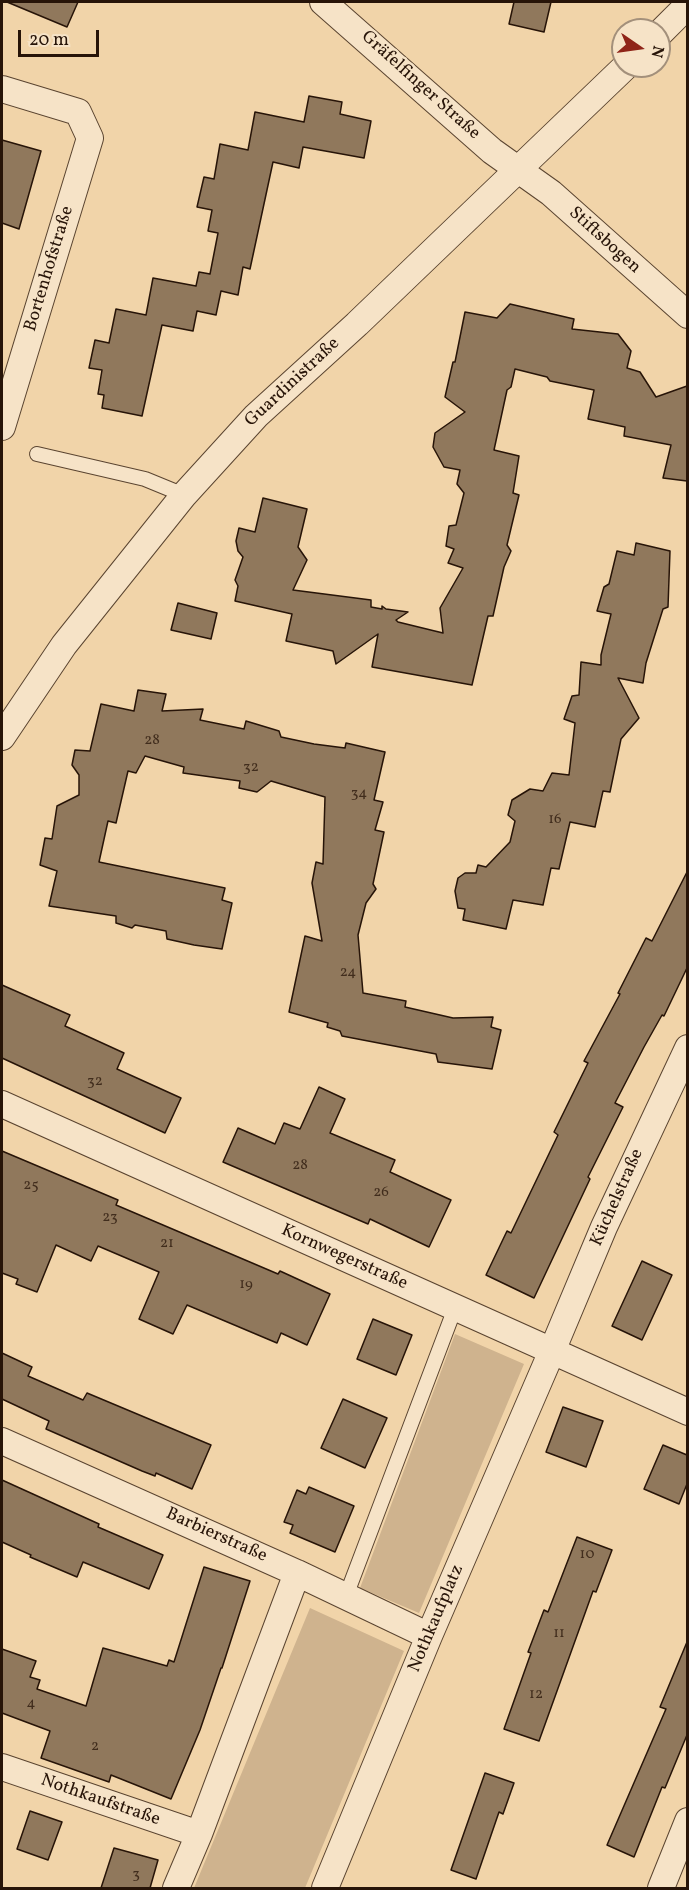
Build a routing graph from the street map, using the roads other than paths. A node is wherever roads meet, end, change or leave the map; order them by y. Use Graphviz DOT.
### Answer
graph roads {
  1 [pos="323,2"];
  2 [pos="687,5"];
  3 [pos="671,22"];
  4 [pos="614,78"];
  5 [pos="2,89"];
  6 [pos="518,170"];
  7 [pos="687,315"];
  8 [pos="2,427"];
  9 [pos="37,454"];
  10 [pos="184,495"];
  11 [pos="2,737"];
  12 [pos="687,1048"];
  13 [pos="2,1104"];
  14 [pos="455,1308"];
  15 [pos="552,1351"];
  16 [pos="687,1412"];
  17 [pos="2,1441"];
  18 [pos="297,1572"];
  19 [pos="346,1596"];
  20 [pos="429,1636"];
  21 [pos="2,1767"];
  22 [pos="687,1821"];
  23 [pos="199,1834"];
  24 [pos="176,1888"];
  25 [pos="325,1888"];
  26 [pos="661,1888"];
  1 -- 6 [label="street, Gräfelfinger Straße"];
  2 -- 3 [label="street"];
  4 -- 6 [label="street, Guardinistraße"];
  5 -- 8 [label="street, Bortenhofstraße"];
  6 -- 7 [label="street, Stiftsbogen"];
  6 -- 10 [label="street, Guardinistraße"];
  9 -- 10 [label="lane"];
  10 -- 11 [label="street, Guardinistraße"];
  12 -- 15 [label="street, Küchelstraße"];
  13 -- 14 [label="street, Kornwegerstraße"];
  14 -- 15 [label="street, Kornwegerstraße"];
  14 -- 19 [label="lane"];
  15 -- 16 [label="street, Kornwegerstraße"];
  15 -- 20 [label="street, Nothkaufplatz"];
  17 -- 18 [label="street, Barbierstraße"];
  18 -- 19 [label="street, Barbierstraße"];
  18 -- 23 [label="street"];
  19 -- 20 [label="street, Barbierstraße"];
  20 -- 25 [label="street, Nothkaufplatz"];
  21 -- 23 [label="street, Nothkaufstraße"];
  22 -- 26 [label="street"];
  23 -- 24 [label="street"];
}
